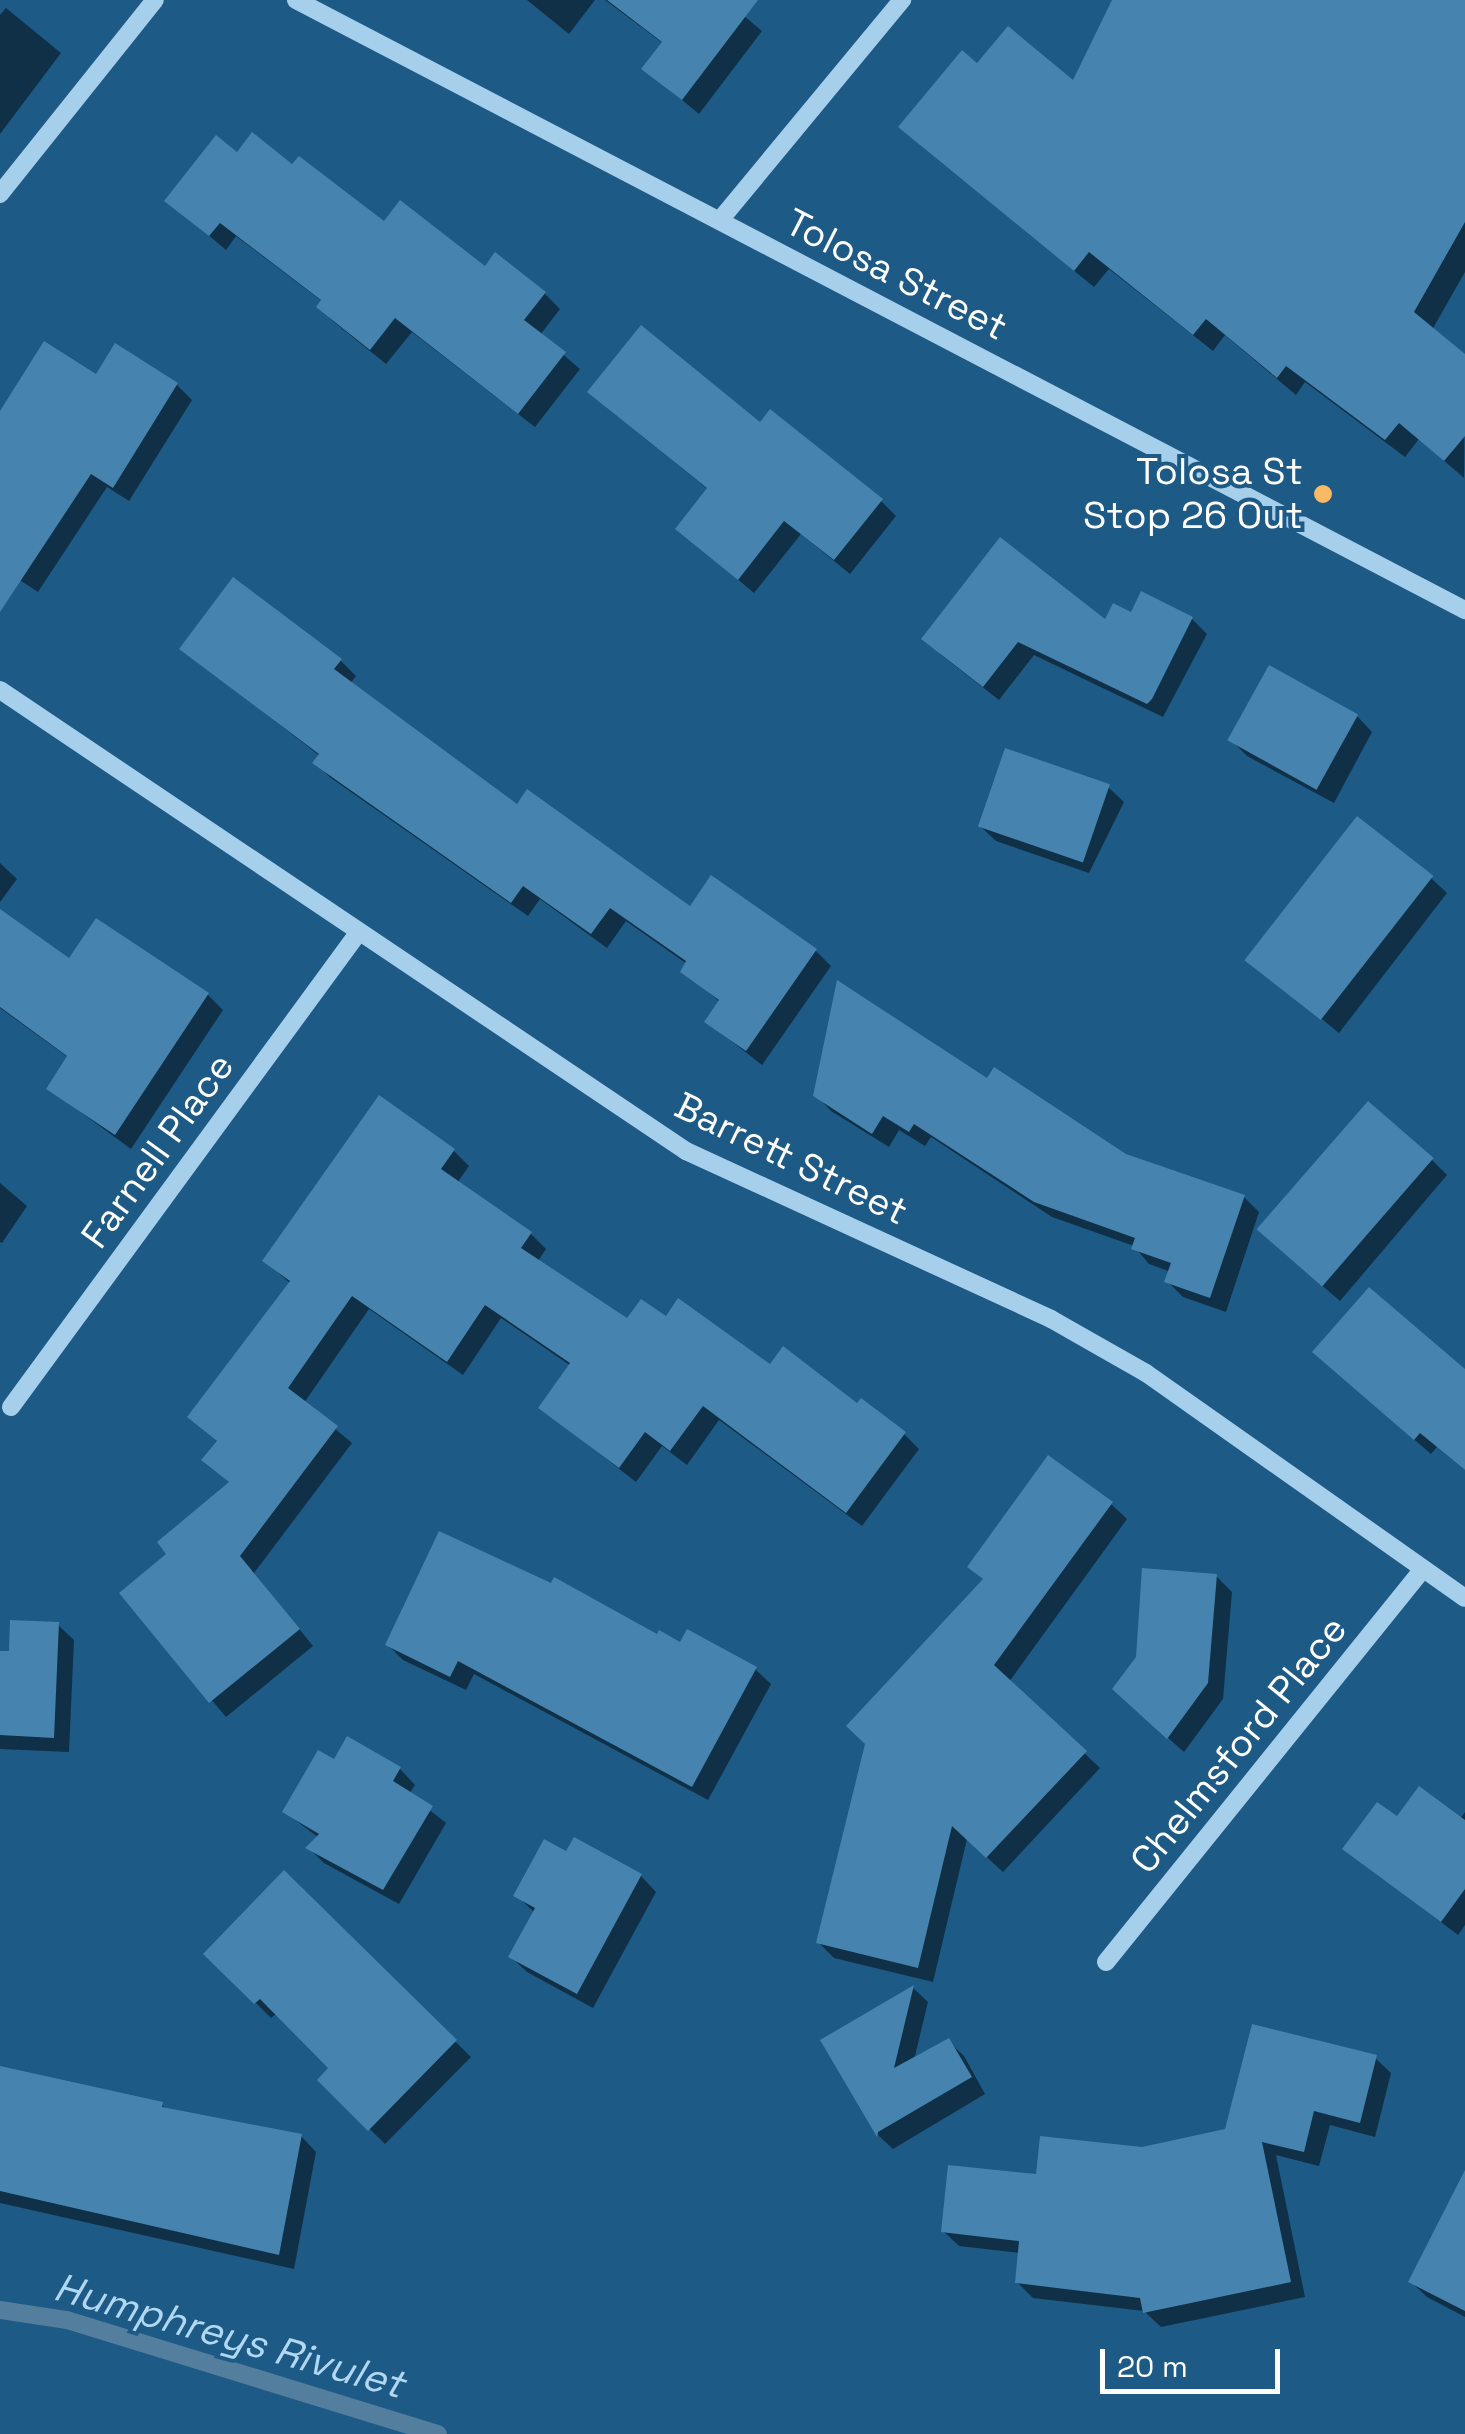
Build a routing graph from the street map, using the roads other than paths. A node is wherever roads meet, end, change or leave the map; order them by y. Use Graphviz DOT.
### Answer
graph roads {
  1 [pos="155,0"];
  2 [pos="296,0"];
  3 [pos="902,0"];
  4 [pos="0,194"];
  5 [pos="720,220"];
  6 [pos="1465,610"];
  7 [pos="0,690"];
  8 [pos="358,934"];
  9 [pos="11,1407"];
  10 [pos="1423,1569"];
  11 [pos="1465,1598"];
  12 [pos="1106,1962"];
  1 -- 4 [label="street"];
  2 -- 5 [label="street, Tolosa Street"];
  3 -- 5 [label="street"];
  5 -- 6 [label="street, Tolosa Street"];
  7 -- 8 [label="street, Barrett Street"];
  8 -- 9 [label="street, Farnell Place"];
  8 -- 10 [label="street, Barrett Street"];
  10 -- 11 [label="street, Barrett Street"];
  10 -- 12 [label="street, Chelmsford Place"];
}
